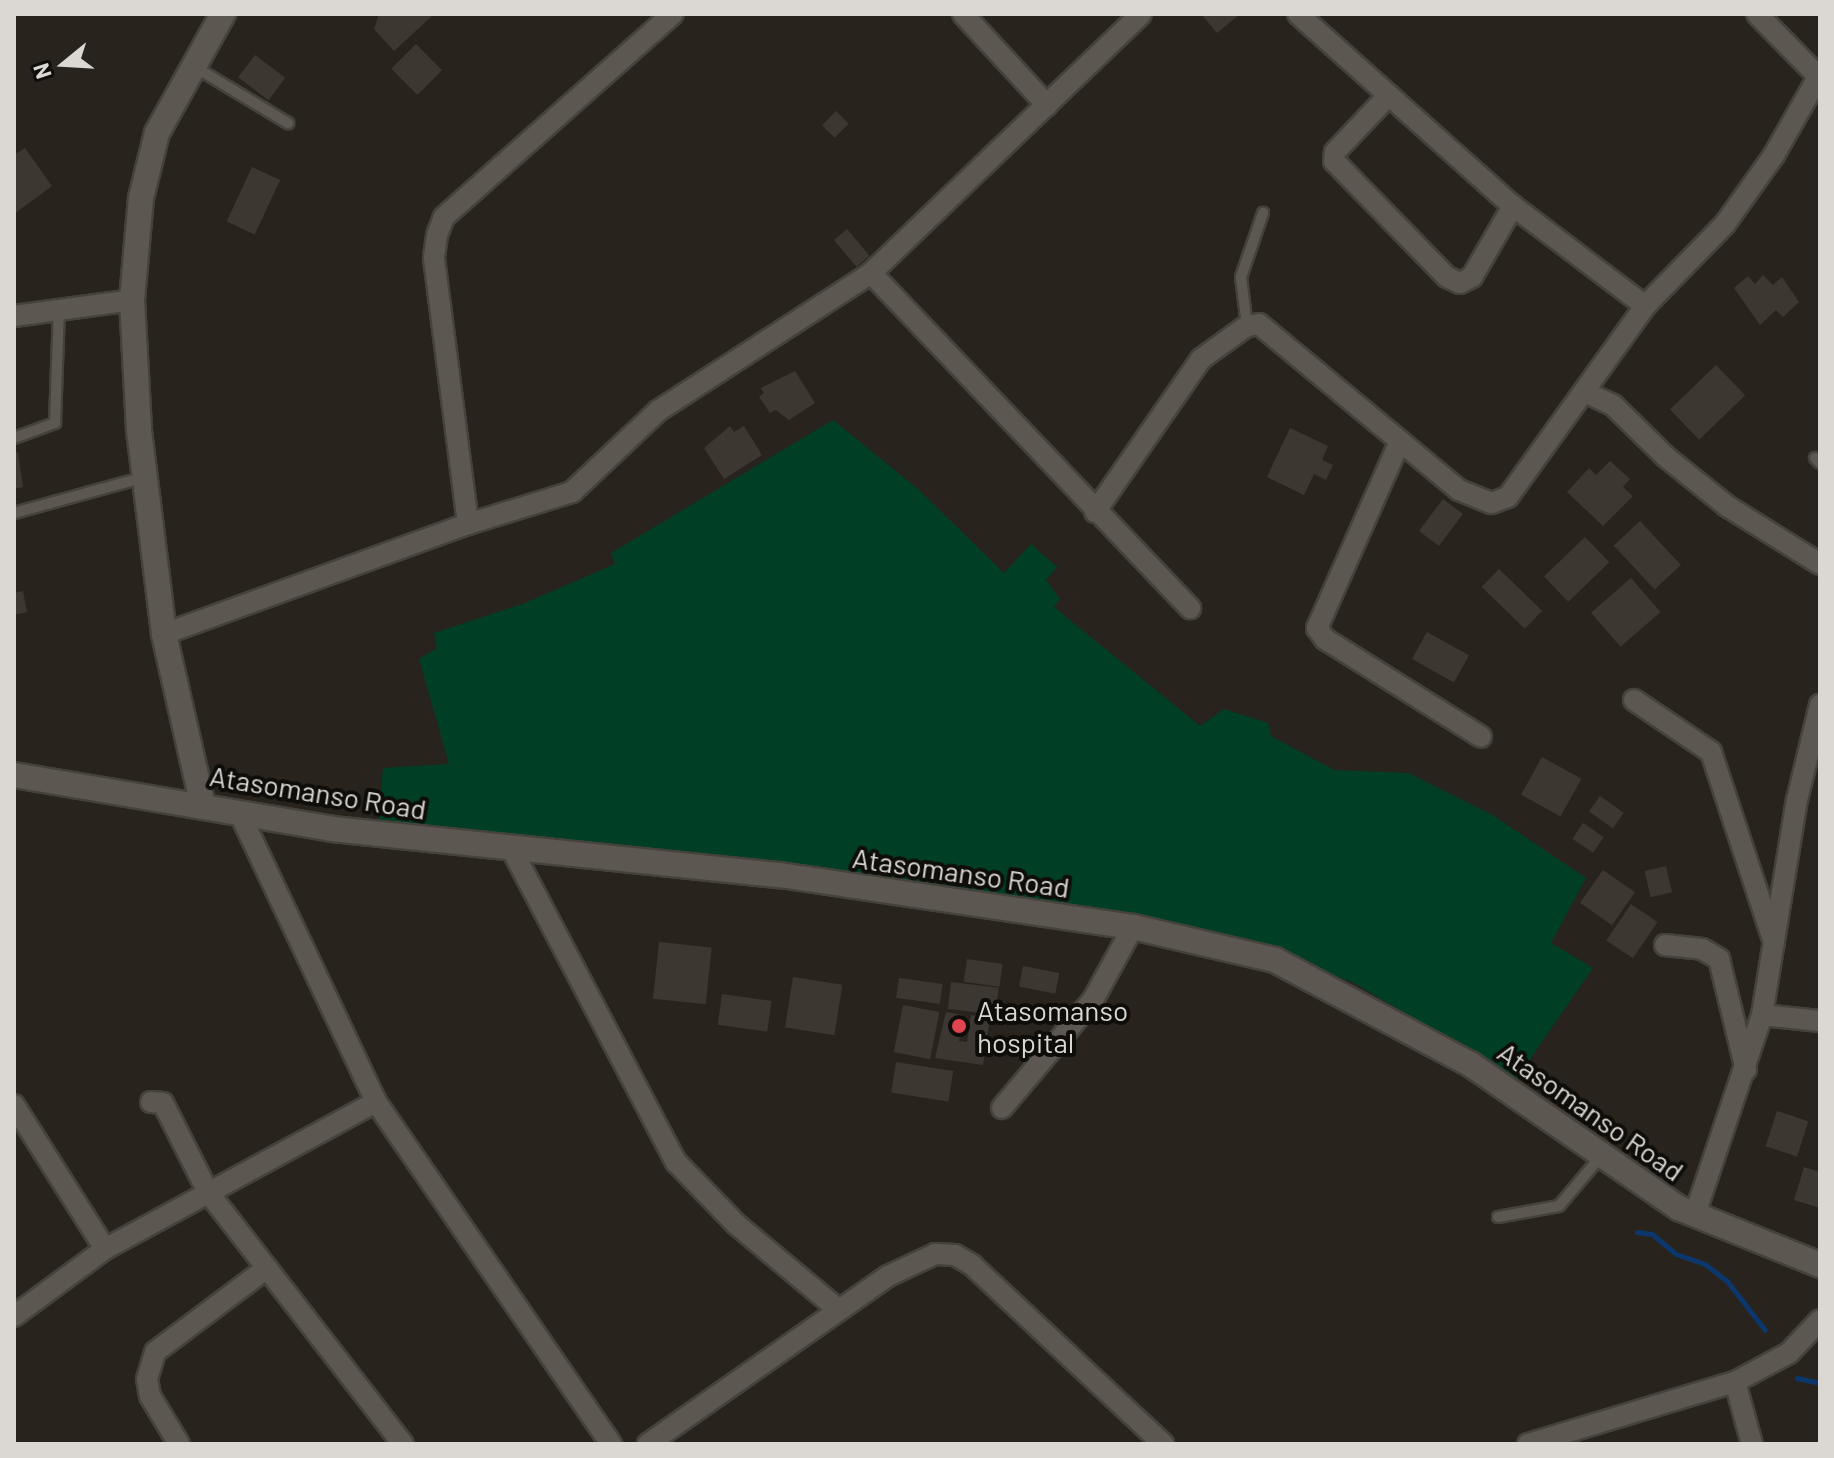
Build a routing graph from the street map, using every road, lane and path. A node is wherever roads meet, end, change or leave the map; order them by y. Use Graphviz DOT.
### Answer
graph roads {
  1 [pos="223,14"];
  2 [pos="673,14"];
  3 [pos="963,14"];
  4 [pos="1141,14"];
  5 [pos="1298,14"];
  6 [pos="1757,14"];
  7 [pos="194,66"];
  8 [pos="1819,75"];
  9 [pos="1389,95"];
  10 [pos="1047,105"];
  11 [pos="288,123"];
  12 [pos="1513,206"];
  13 [pos="1263,213"];
  14 [pos="871,273"];
  15 [pos="132,300"];
  16 [pos="1645,306"];
  17 [pos="59,310"];
  18 [pos="14,316"];
  19 [pos="1247,326"];
  20 [pos="1605,363"];
  21 [pos="1585,392"];
  22 [pos="1613,405"];
  23 [pos="14,438"];
  24 [pos="1400,441"];
  25 [pos="145,477"];
  26 [pos="1095,512"];
  27 [pos="14,513"];
  28 [pos="468,524"];
  29 [pos="1820,564"];
  30 [pos="1190,608"];
  31 [pos="164,634"];
  32 [pos="1634,700"];
  33 [pos="1820,705"];
  34 [pos="1481,737"];
  35 [pos="14,775"];
  36 [pos="203,806"];
  37 [pos="240,814"];
  38 [pos="511,848"];
  39 [pos="1133,927"];
  40 [pos="1665,945"];
  41 [pos="1775,947"];
  42 [pos="1762,1015"];
  43 [pos="1820,1021"];
  44 [pos="1746,1070"];
  45 [pos="151,1102"];
  46 [pos="376,1102"];
  47 [pos="14,1105"];
  48 [pos="1002,1108"];
  49 [pos="1602,1155"];
  50 [pos="208,1192"];
  51 [pos="1695,1214"];
  52 [pos="1498,1217"];
  53 [pos="105,1249"];
  54 [pos="1820,1265"];
  55 [pos="267,1268"];
  56 [pos="839,1310"];
  57 [pos="14,1316"];
  58 [pos="1820,1320"];
  59 [pos="1735,1382"];
  60 [pos="179,1444"];
  61 [pos="403,1444"];
  62 [pos="611,1444"];
  63 [pos="648,1444"];
  64 [pos="1163,1444"];
  65 [pos="1528,1444"];
  66 [pos="1752,1444"];
  1 -- 7 [label="street"];
  2 -- 28 [label="street"];
  3 -- 10 [label="street"];
  4 -- 10 [label="street"];
  5 -- 9 [label="street"];
  6 -- 8 [label="street"];
  7 -- 11 [label="lane"];
  7 -- 15 [label="street"];
  8 -- 16 [label="street"];
  9 -- 12 [label="street"];
  9 -- 12 [label="street"];
  10 -- 14 [label="street"];
  12 -- 16 [label="street"];
  13 -- 19 [label="lane"];
  14 -- 26 [label="street"];
  14 -- 28 [label="street"];
  15 -- 17 [label="street"];
  15 -- 25 [label="street"];
  16 -- 20 [label="street"];
  17 -- 18 [label="street"];
  17 -- 23 [label="lane"];
  19 -- 24 [label="street"];
  19 -- 26 [label="street"];
  20 -- 21 [label="street"];
  20 -- 22 [label="street"];
  21 -- 22 [label="street"];
  21 -- 24 [label="street"];
  22 -- 29 [label="street"];
  24 -- 34 [label="street"];
  25 -- 27 [label="lane"];
  25 -- 31 [label="street"];
  26 -- 30 [label="street"];
  28 -- 31 [label="street"];
  31 -- 36 [label="street"];
  32 -- 41 [label="street"];
  33 -- 41 [label="street"];
  35 -- 36 [label="street, Atasomanso Road"];
  36 -- 37 [label="street, Atasomanso Road"];
  37 -- 38 [label="street, Atasomanso Road"];
  37 -- 46 [label="street"];
  38 -- 39 [label="street, Atasomanso Road"];
  38 -- 56 [label="street"];
  39 -- 48 [label="street"];
  39 -- 49 [label="street, Atasomanso Road"];
  40 -- 44 [label="street"];
  41 -- 42 [label="street"];
  42 -- 43 [label="street"];
  42 -- 44 [label="street"];
  44 -- 51 [label="street"];
  45 -- 50 [label="street"];
  46 -- 50 [label="street"];
  46 -- 62 [label="street"];
  47 -- 53 [label="street"];
  49 -- 51 [label="street, Atasomanso Road"];
  49 -- 52 [label="lane"];
  50 -- 53 [label="street"];
  50 -- 55 [label="street"];
  51 -- 54 [label="street, Atasomanso Road"];
  53 -- 57 [label="street"];
  55 -- 60 [label="street"];
  55 -- 61 [label="street"];
  56 -- 63 [label="street"];
  56 -- 64 [label="street"];
  58 -- 59 [label="street"];
  59 -- 65 [label="street"];
  59 -- 66 [label="street"];
}
